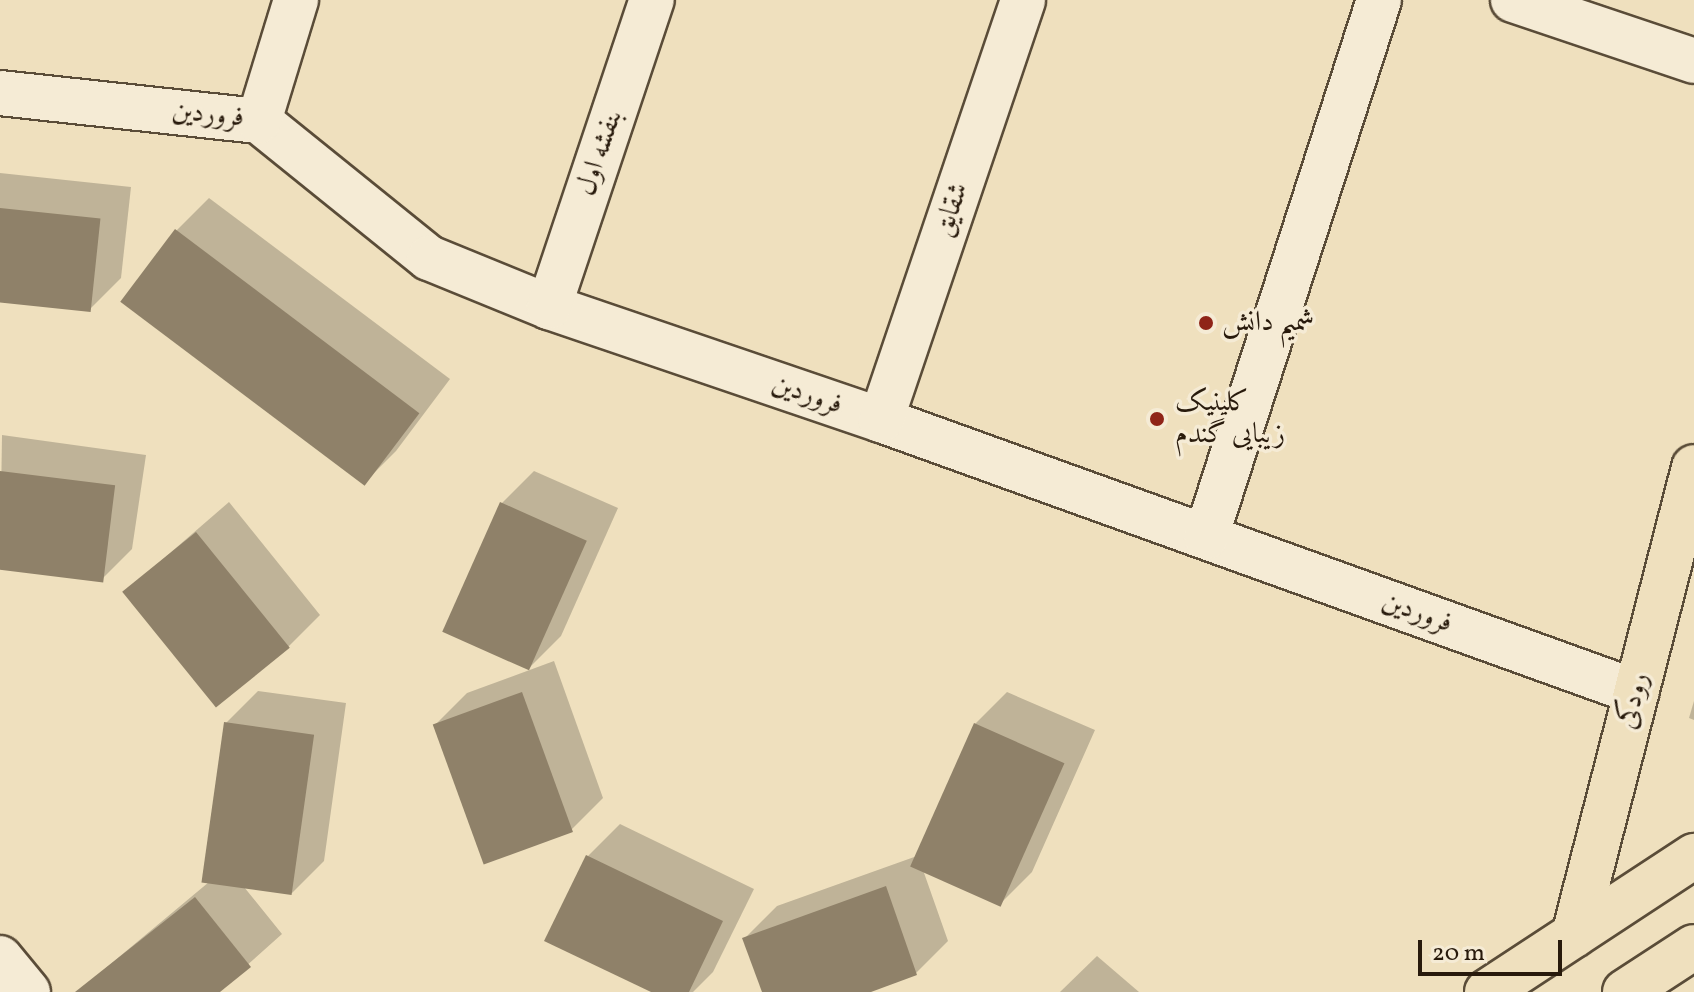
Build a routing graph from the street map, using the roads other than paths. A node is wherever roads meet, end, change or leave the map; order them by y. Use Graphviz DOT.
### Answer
graph roads {
  1 [pos="296,0"];
  2 [pos="652,0"];
  3 [pos="1023,0"];
  4 [pos="1379,0"];
  5 [pos="1513,0"];
  6 [pos="1694,61"];
  7 [pos="0,93"];
  8 [pos="259,121"];
  9 [pos="549,307"];
  10 [pos="881,420"];
  11 [pos="1694,467"];
  12 [pos="1206,537"];
  13 [pos="1636,692"];
  14 [pos="1694,856"];
  15 [pos="1574,935"];
  16 [pos="1694,947"];
  17 [pos="0,958"];
  18 [pos="28,992"];
  19 [pos="1487,992"];
  20 [pos="1625,992"];
  1 -- 8 [label="street"];
  2 -- 9 [label="street, بنفشه اول"];
  3 -- 10 [label="street, شقایق"];
  4 -- 12 [label="street"];
  5 -- 6 [label="street"];
  7 -- 8 [label="street, فروردین"];
  8 -- 9 [label="street, فروردین"];
  9 -- 10 [label="street, فروردین"];
  10 -- 12 [label="street, فروردین"];
  11 -- 13 [label="main road, رودکى"];
  12 -- 13 [label="street, فروردین"];
  13 -- 15 [label="main road, رودکى"];
  14 -- 15 [label="main road"];
  15 -- 19 [label="main road"];
  16 -- 20 [label="main road"];
  17 -- 18 [label="street"];
}
